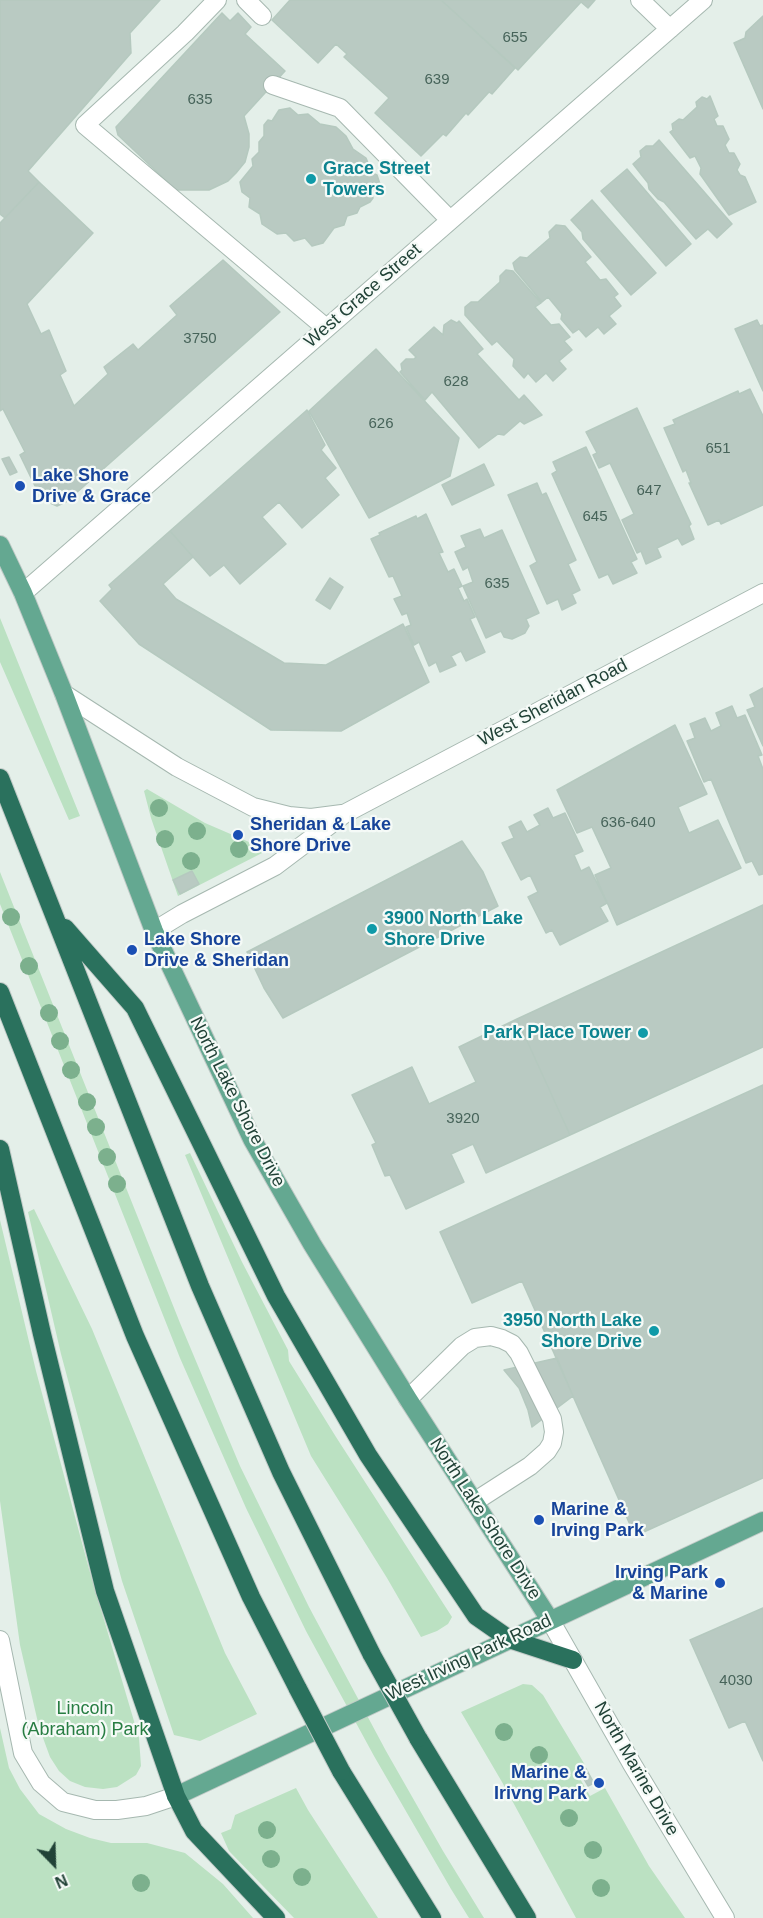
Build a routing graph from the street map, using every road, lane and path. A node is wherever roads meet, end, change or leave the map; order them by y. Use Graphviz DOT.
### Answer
graph roads {
  1 [pos="217,0"];
  2 [pos="246,0"];
  3 [pos="640,0"];
  4 [pos="703,0"];
  5 [pos="262,16"];
  6 [pos="670,29"];
  7 [pos="273,85"];
  8 [pos="450,220"];
  9 [pos="326,328"];
  10 [pos="0,545"];
  11 [pos="23,593"];
  12 [pos="763,593"];
  13 [pos="64,694"];
  14 [pos="0,778"];
  15 [pos="344,814"];
  16 [pos="56,918"];
  17 [pos="154,931"];
  18 [pos="0,992"];
  19 [pos="0,1149"];
  20 [pos="408,1399"];
  21 [pos="474,1502"];
  22 [pos="763,1521"];
  23 [pos="549,1620"];
  24 [pos="509,1639"];
  25 [pos="0,1640"];
  26 [pos="573,1660"];
  27 [pos="176,1796"];
  28 [pos="276,1918"];
  29 [pos="432,1918"];
  30 [pos="527,1918"];
  31 [pos="725,1918"];
  1 -- 9 [label="street"];
  2 -- 5 [label="street"];
  3 -- 6 [label="street"];
  4 -- 6 [label="street, West Grace Street"];
  6 -- 8 [label="street, West Grace Street"];
  7 -- 8 [label="street"];
  8 -- 9 [label="street, West Grace Street"];
  9 -- 11 [label="street, West Grace Street"];
  10 -- 11 [label="main road, North Lake Shore Drive"];
  11 -- 13 [label="main road, North Lake Shore Drive"];
  12 -- 15 [label="street, West Sheridan Road"];
  13 -- 15 [label="street, West Sheridan Road"];
  13 -- 17 [label="main road, North Lake Shore Drive"];
  14 -- 16 [label="highway"];
  15 -- 17 [label="street, West Sheridan Road"];
  16 -- 24 [label="highway"];
  16 -- 30 [label="highway, bridge"];
  17 -- 20 [label="main road, North Lake Shore Drive"];
  18 -- 29 [label="highway, bridge"];
  19 -- 27 [label="highway"];
  20 -- 21 [label="main road, North Lake Shore Drive"];
  20 -- 21 [label="street"];
  21 -- 23 [label="main road, North Lake Shore Drive"];
  22 -- 23 [label="main road, West Irving Park Road"];
  23 -- 24 [label="main road, West Irving Park Road"];
  23 -- 26 [label="street, North Marine Drive"];
  24 -- 26 [label="highway"];
  24 -- 27 [label="main road, West Irving Park Road"];
  25 -- 27 [label="street"];
  26 -- 31 [label="street, North Marine Drive"];
  27 -- 28 [label="highway"];
}
